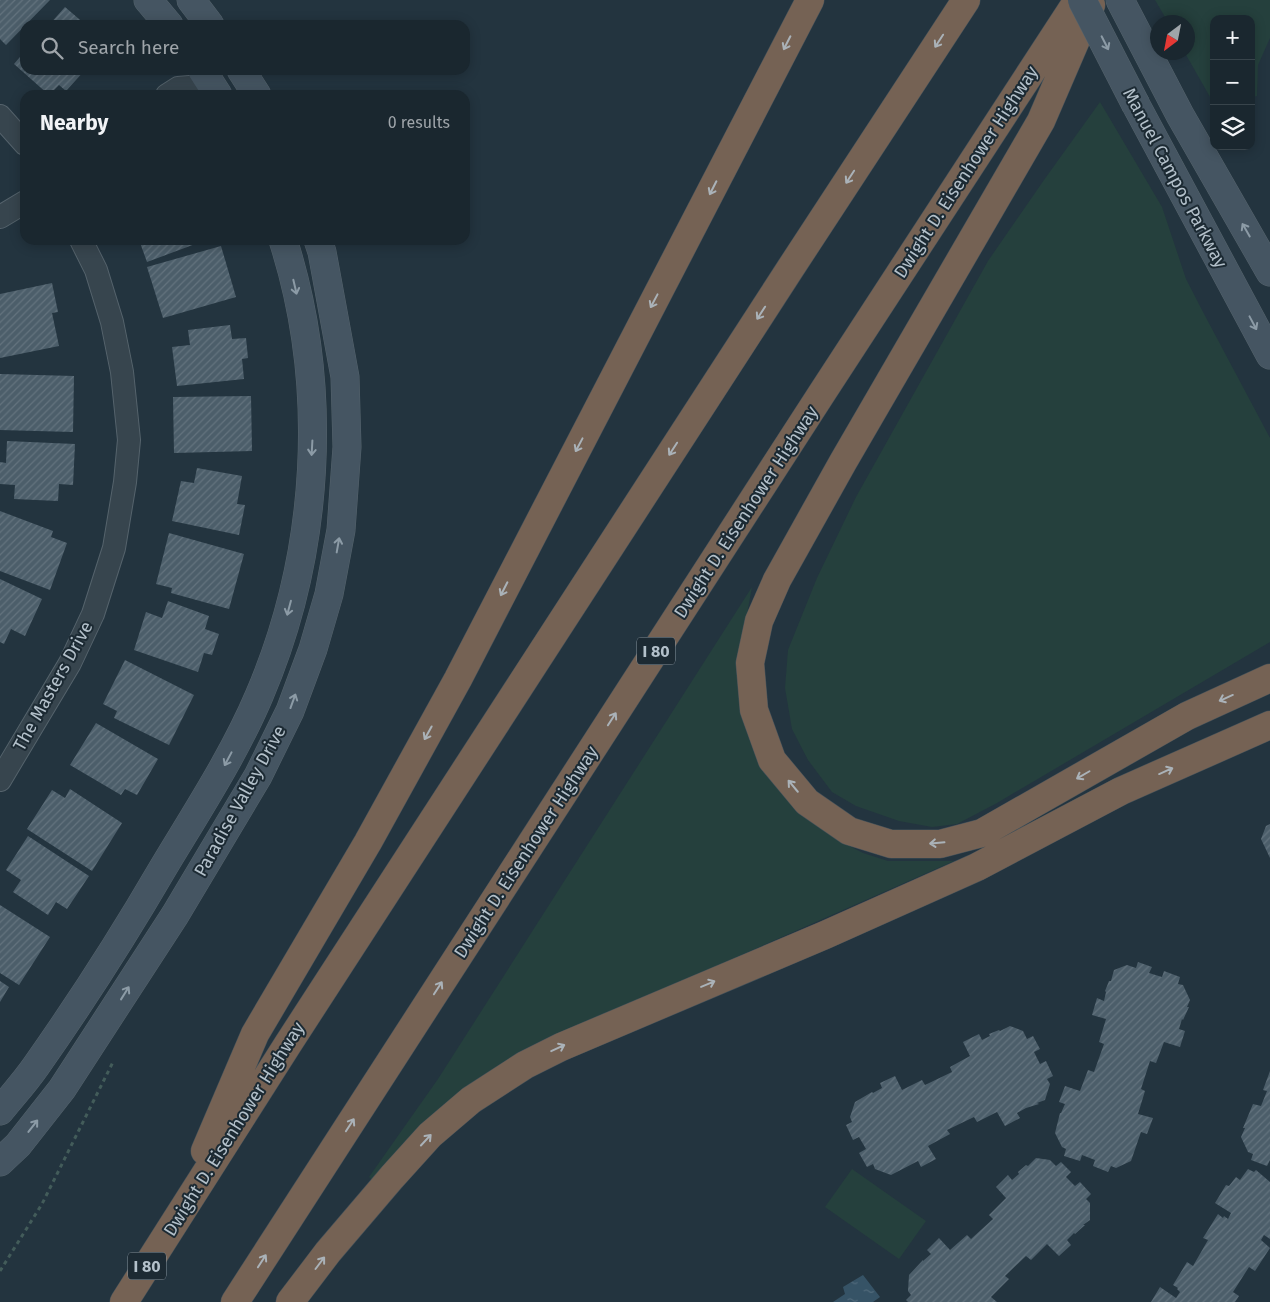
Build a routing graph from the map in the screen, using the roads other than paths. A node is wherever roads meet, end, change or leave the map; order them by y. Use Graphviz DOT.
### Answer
graph roads {
  1 [pos="148,0"];
  2 [pos="192,0"];
  3 [pos="810,0"];
  4 [pos="966,0"];
  5 [pos="1078,0"];
  6 [pos="1082,0"];
  7 [pos="1093,0"];
  8 [pos="1120,0"];
  9 [pos="166,20"];
  10 [pos="206,20"];
  11 [pos="228,75"];
  12 [pos="244,75"];
  13 [pos="210,86"];
  14 [pos="175,90"];
  15 [pos="254,90"];
  16 [pos="0,116"];
  17 [pos="20,138"];
  18 [pos="20,205"];
  19 [pos="0,217"];
  20 [pos="84,245"];
  21 [pos="284,245"];
  22 [pos="320,245"];
  23 [pos="1270,272"];
  24 [pos="1270,355"];
  25 [pos="1270,678"];
  26 [pos="1270,725"];
  27 [pos="0,780"];
  28 [pos="0,1111"];
  29 [pos="0,1162"];
  30 [pos="171,1230"];
  31 [pos="124,1302"];
  32 [pos="235,1302"];
  33 [pos="290,1302"];
  1 -- 9 [label="street"];
  2 -- 10 [label="street"];
  3 -- 30 [label="highway, one-way"];
  4 -- 30 [label="highway, Dwight D. Eisenhower Highway / I 80, one-way"];
  32 -- 5 [label="highway, Dwight D. Eisenhower Highway / I 80, one-way"];
  6 -- 24 [label="street, Manuel Campos Parkway, one-way, bridge"];
  25 -- 7 [label="highway, one-way"];
  23 -- 8 [label="street, Manuel Campos Parkway, one-way"];
  11 -- 13 [label="street"];
  12 -- 15 [label="street"];
  13 -- 14 [label="street"];
  16 -- 17 [label="street"];
  18 -- 19 [label="street"];
  20 -- 27 [label="street, The Masters Drive"];
  21 -- 28 [label="street, Paradise Valley Drive, one-way"];
  29 -- 22 [label="street, Paradise Valley Drive, one-way"];
  33 -- 26 [label="highway, one-way"];
  30 -- 31 [label="highway, Dwight D. Eisenhower Highway / I 80"];
}
